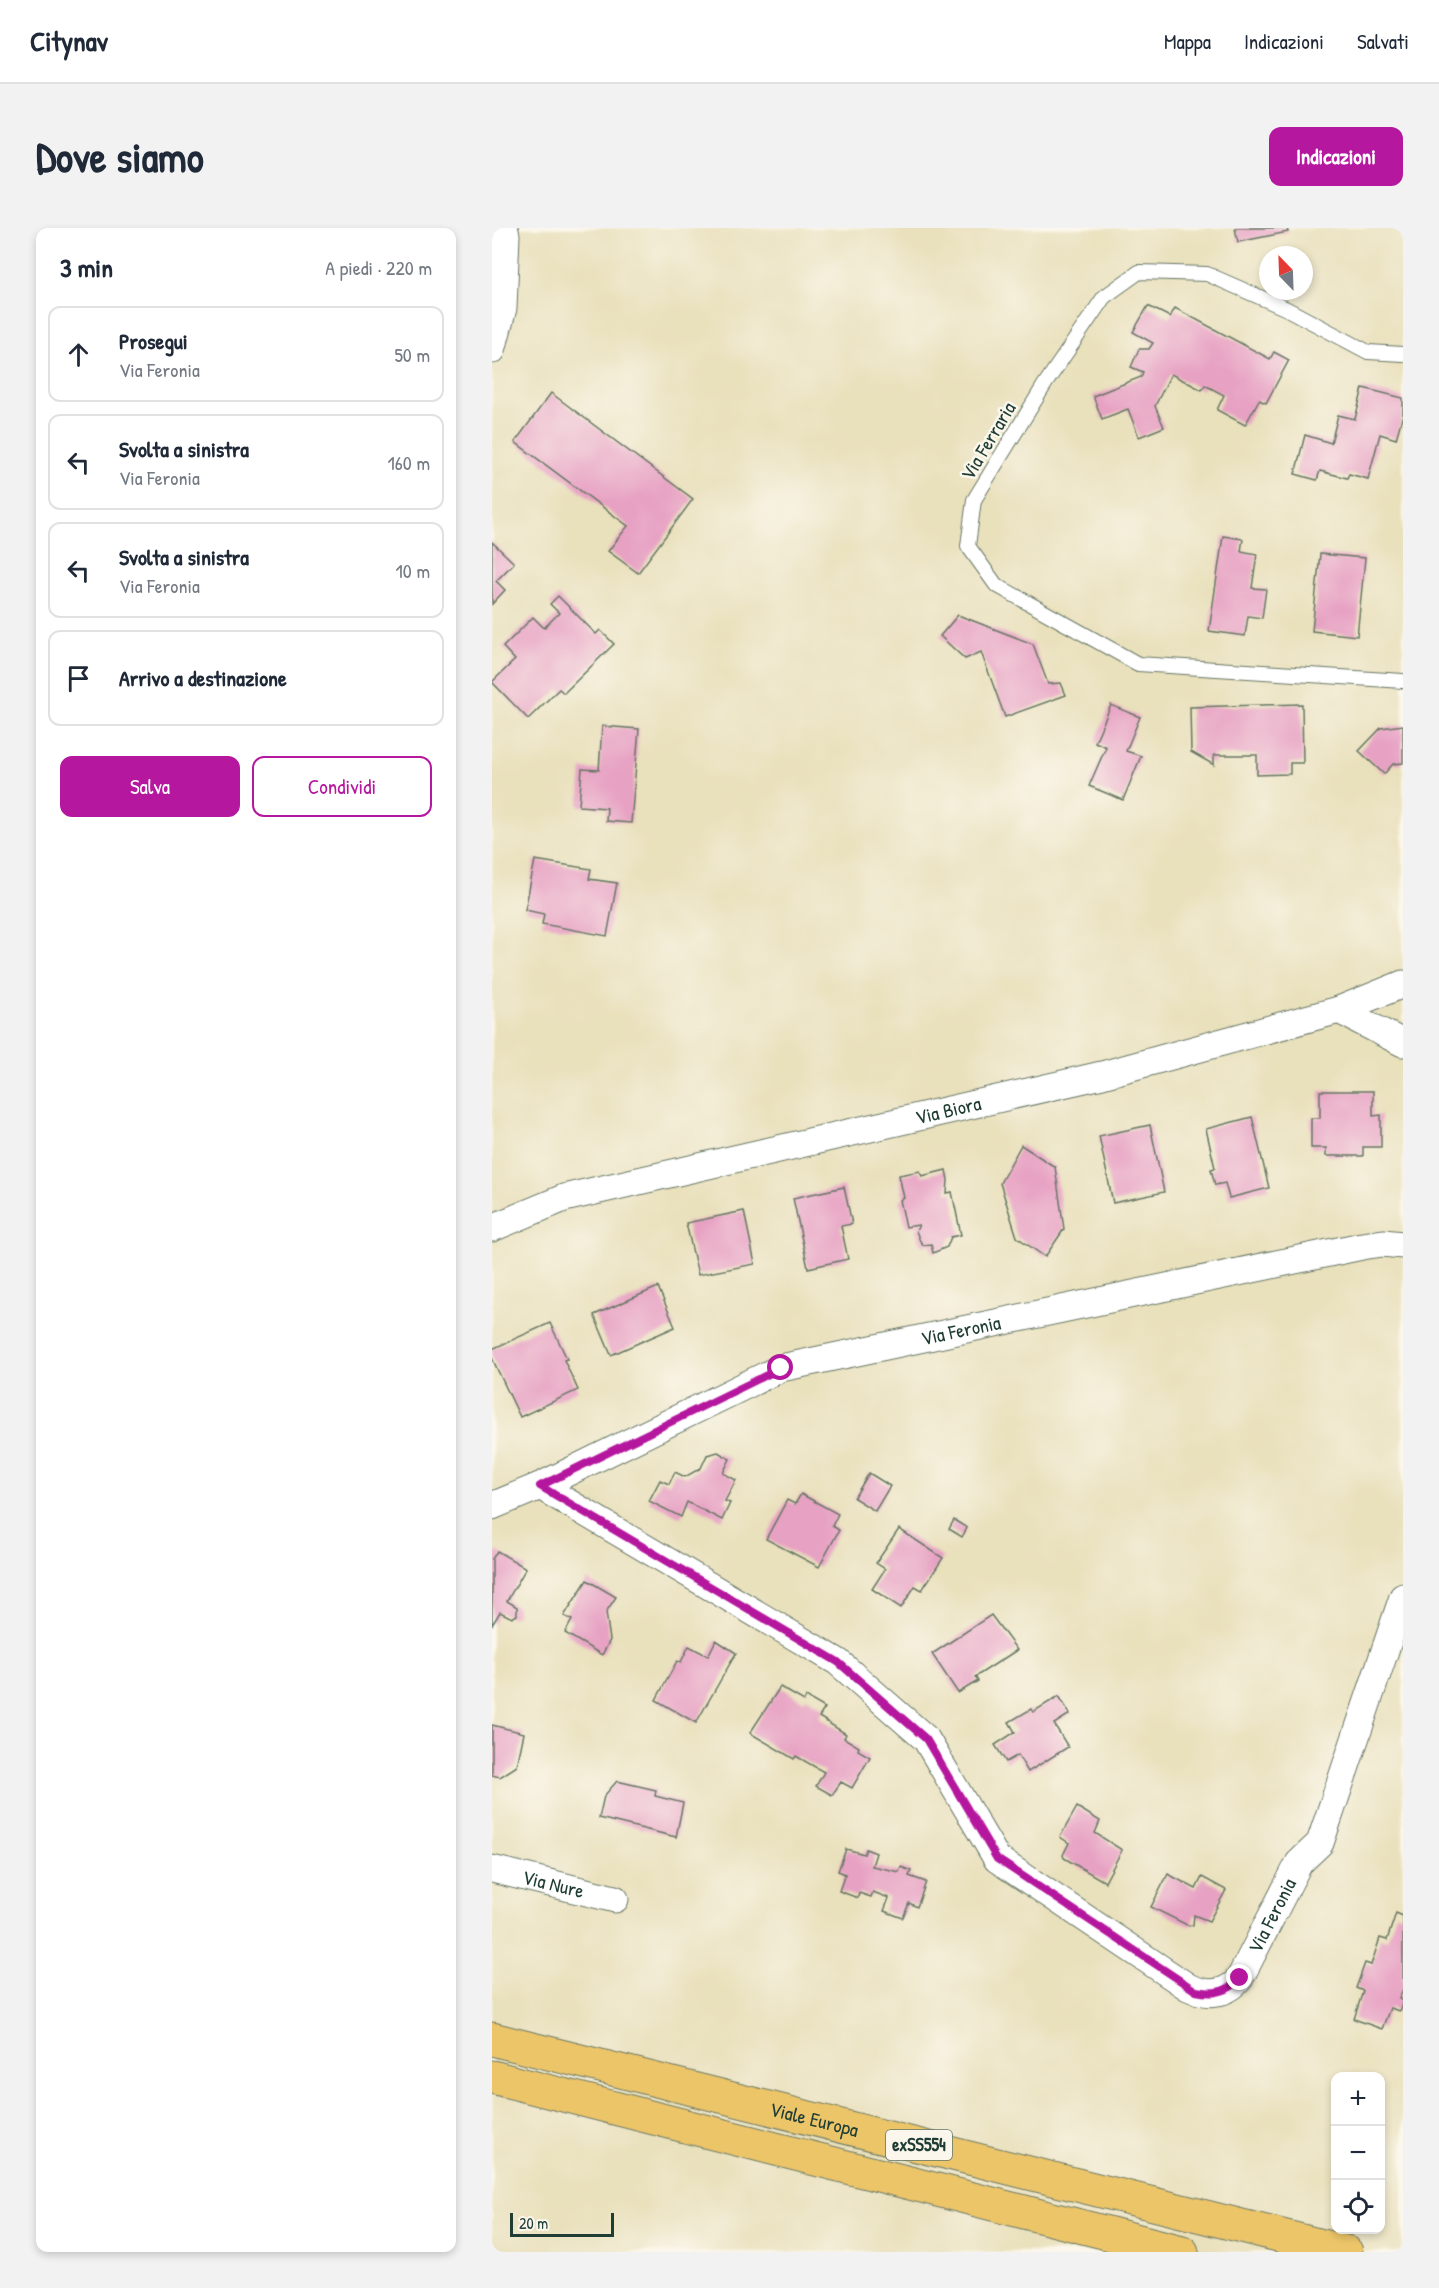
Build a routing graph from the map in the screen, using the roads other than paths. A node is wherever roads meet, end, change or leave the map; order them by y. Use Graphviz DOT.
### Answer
graph roads {
  1 [pos="504,228"];
  2 [pos="492,351"];
  3 [pos="1403,354"];
  4 [pos="1403,681"];
  5 [pos="1403,984"];
  6 [pos="1339,1010"];
  7 [pos="1403,1043"];
  8 [pos="492,1228"];
  9 [pos="1403,1245"];
  10 [pos="540,1486"];
  11 [pos="492,1506"];
  12 [pos="1403,1597"];
  13 [pos="492,1869"];
  14 [pos="615,1899"];
  15 [pos="492,2038"];
  16 [pos="492,2077"];
  17 [pos="1182,2252"];
  18 [pos="1346,2252"];
  1 -- 2 [label="street"];
  3 -- 4 [label="lane, Via Ferraria"];
  5 -- 6 [label="street, Via Biora"];
  6 -- 7 [label="street"];
  6 -- 8 [label="street, Via Biora"];
  9 -- 10 [label="street, Via Feronia"];
  10 -- 11 [label="street, Via Feronia"];
  10 -- 12 [label="street, Via Feronia"];
  13 -- 14 [label="street, Via Nure"];
  15 -- 18 [label="main road, Viale Europa / exSS554"];
  16 -- 17 [label="main road, Viale Europa / exSS554"];
}
